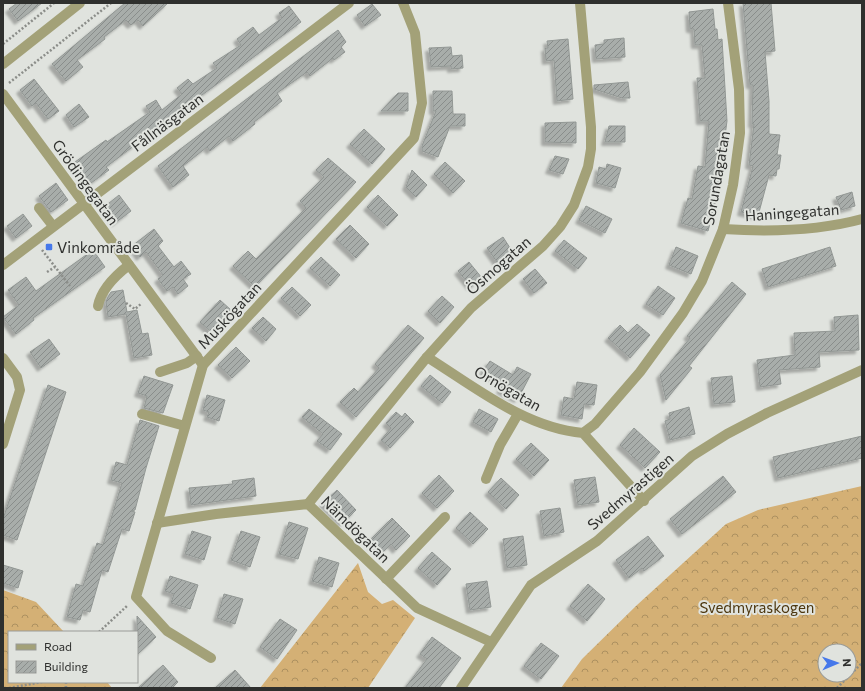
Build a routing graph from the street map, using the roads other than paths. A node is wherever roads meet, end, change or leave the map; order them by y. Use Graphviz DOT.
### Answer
graph roads {
  1 [pos="80,3"];
  2 [pos="349,3"];
  3 [pos="403,3"];
  4 [pos="580,3"];
  5 [pos="728,3"];
  6 [pos="3,64"];
  7 [pos="5,89"];
  8 [pos="83,204"];
  9 [pos="39,208"];
  10 [pos="862,219"];
  11 [pos="53,226"];
  12 [pos="724,229"];
  13 [pos="3,265"];
  14 [pos="129,265"];
  15 [pos="98,306"];
  16 [pos="197,356"];
  17 [pos="427,357"];
  18 [pos="3,358"];
  19 [pos="203,365"];
  20 [pos="862,370"];
  21 [pos="160,372"];
  22 [pos="142,414"];
  23 [pos="518,414"];
  24 [pos="185,426"];
  25 [pos="583,433"];
  26 [pos="3,444"];
  27 [pos="486,480"];
  28 [pos="644,501"];
  29 [pos="308,504"];
  30 [pos="445,517"];
  31 [pos="157,523"];
  32 [pos="386,579"];
  33 [pos="491,642"];
  34 [pos="211,658"];
  35 [pos="461,688"];
  1 -- 6 [label="street"];
  2 -- 8 [label="street, Fållnäsgatan"];
  3 -- 19 [label="street, Muskögatan"];
  4 -- 17 [label="street, Ösmogatan"];
  5 -- 12 [label="street, Sorundagatan"];
  7 -- 8 [label="street, Grödingegatan"];
  8 -- 11 [label="street, Fållnäsgatan"];
  8 -- 14 [label="street, Grödingegatan"];
  9 -- 11 [label="street"];
  10 -- 12 [label="street, Haningegatan"];
  11 -- 13 [label="street, Fållnäsgatan"];
  12 -- 25 [label="street, Sorundagatan"];
  14 -- 15 [label="street"];
  14 -- 16 [label="street, Grödingegatan"];
  16 -- 19 [label="street, Grödingegatan"];
  16 -- 21 [label="street"];
  17 -- 23 [label="street, Ornögatan"];
  17 -- 29 [label="street, Ösmogatan"];
  18 -- 26 [label="street"];
  19 -- 24 [label="street, Muskögatan"];
  20 -- 28 [label="street, Svedmyrastigen"];
  22 -- 24 [label="street"];
  23 -- 25 [label="street, Ornögatan"];
  23 -- 27 [label="street"];
  24 -- 31 [label="street, Muskögatan"];
  25 -- 28 [label="street"];
  28 -- 33 [label="street, Svedmyrastigen"];
  29 -- 31 [label="street, Nämdögatan"];
  29 -- 32 [label="street, Nämdögatan"];
  30 -- 32 [label="street"];
  31 -- 34 [label="street, Muskögatan"];
  32 -- 33 [label="street, Nämdögatan"];
  33 -- 35 [label="street, Svedmyrastigen"];
}
